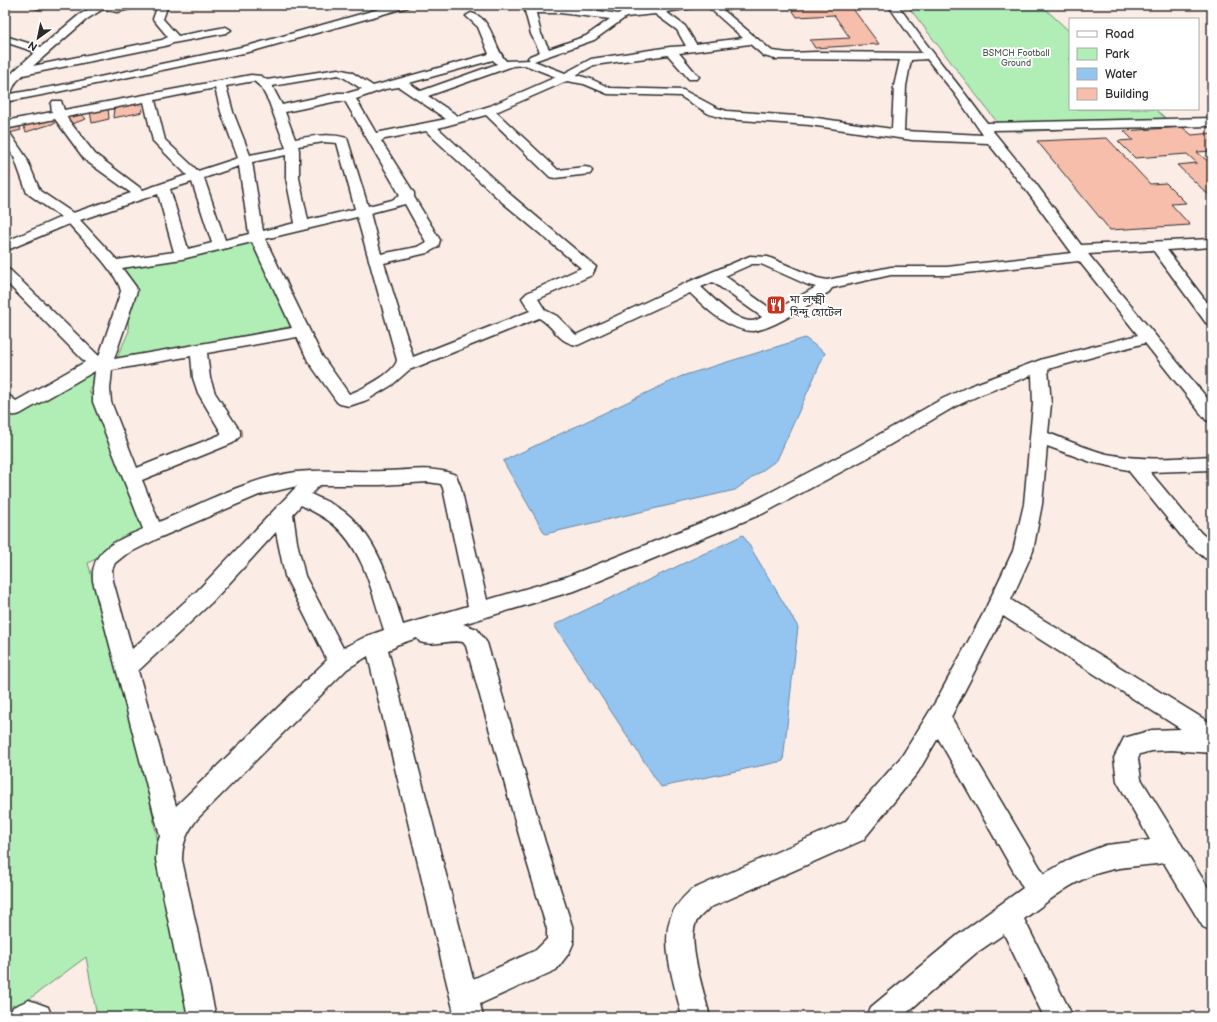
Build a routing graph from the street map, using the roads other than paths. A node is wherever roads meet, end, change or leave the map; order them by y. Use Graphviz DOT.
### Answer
graph roads {
  1 [pos="37,5"];
  2 [pos="46,5"];
  3 [pos="102,5"];
  4 [pos="134,5"];
  5 [pos="163,5"];
  6 [pos="404,5"];
  7 [pos="692,5"];
  8 [pos="711,5"];
  9 [pos="894,5"];
  10 [pos="658,11"];
  11 [pos="622,12"];
  12 [pos="471,16"];
  13 [pos="226,30"];
  14 [pos="5,39"];
  15 [pos="172,40"];
  16 [pos="753,40"];
  17 [pos="584,41"];
  18 [pos="693,48"];
  19 [pos="615,49"];
  20 [pos="670,50"];
  21 [pos="42,51"];
  22 [pos="546,54"];
  23 [pos="593,54"];
  24 [pos="638,55"];
  25 [pos="495,56"];
  26 [pos="906,56"];
  27 [pos="930,56"];
  28 [pos="137,60"];
  29 [pos="522,61"];
  30 [pos="54,65"];
  31 [pos="505,66"];
  32 [pos="19,72"];
  33 [pos="566,77"];
  34 [pos="694,77"];
  35 [pos="397,83"];
  36 [pos="220,84"];
  37 [pos="264,84"];
  38 [pos="57,89"];
  39 [pos="372,90"];
  40 [pos="5,92"];
  41 [pos="420,94"];
  42 [pos="349,97"];
  43 [pos="5,98"];
  44 [pos="146,98"];
  45 [pos="277,110"];
  46 [pos="488,111"];
  47 [pos="58,115"];
  48 [pos="456,120"];
  49 [pos="1212,122"];
  50 [pos="5,125"];
  51 [pos="428,126"];
  52 [pos="983,127"];
  53 [pos="898,134"];
  54 [pos="5,135"];
  55 [pos="337,139"];
  56 [pos="992,139"];
  57 [pos="374,140"];
  58 [pos="292,147"];
  59 [pos="245,160"];
  60 [pos="585,171"];
  61 [pos="197,177"];
  62 [pos="163,189"];
  63 [pos="142,195"];
  64 [pos="407,197"];
  65 [pos="362,211"];
  66 [pos="71,218"];
  67 [pos="303,225"];
  68 [pos="257,237"];
  69 [pos="1212,243"];
  70 [pos="5,246"];
  71 [pos="220,246"];
  72 [pos="1157,246"];
  73 [pos="1079,253"];
  74 [pos="182,255"];
  75 [pos="376,260"];
  76 [pos="113,265"];
  77 [pos="5,273"];
  78 [pos="715,276"];
  79 [pos="827,285"];
  80 [pos="691,286"];
  81 [pos="540,313"];
  82 [pos="773,317"];
  83 [pos="1212,320"];
  84 [pos="302,331"];
  85 [pos="1149,337"];
  86 [pos="199,349"];
  87 [pos="100,365"];
  88 [pos="404,366"];
  89 [pos="1040,366"];
  90 [pos="8,408"];
  91 [pos="1212,416"];
  92 [pos="1039,436"];
  93 [pos="1212,463"];
  94 [pos="1133,464"];
  95 [pos="132,477"];
  96 [pos="315,478"];
  97 [pos="298,496"];
  98 [pos="283,512"];
  99 [pos="154,532"];
  100 [pos="1212,553"];
  101 [pos="999,604"];
  102 [pos="479,611"];
  103 [pos="396,636"];
  104 [pos="374,642"];
  105 [pos="339,662"];
  106 [pos="126,668"];
  107 [pos="938,717"];
  108 [pos="1212,736"];
  109 [pos="1212,742"];
  110 [pos="172,834"];
  111 [pos="1170,850"];
  112 [pos="1040,893"];
  113 [pos="1008,914"];
  114 [pos="1212,918"];
  115 [pos="467,1007"];
  116 [pos="894,1012"];
  117 [pos="23,1017"];
  118 [pos="38,1017"];
  119 [pos="202,1017"];
  120 [pos="696,1017"];
  121 [pos="1059,1017"];
  1 -- 2 [label="street"];
  3 -- 4 [label="street"];
  3 -- 21 [label="street"];
  5 -- 15 [label="street"];
  6 -- 28 [label="street"];
  7 -- 10 [label="street"];
  8 -- 16 [label="street"];
  9 -- 27 [label="street"];
  10 -- 11 [label="street"];
  10 -- 18 [label="street"];
  11 -- 17 [label="street"];
  11 -- 22 [label="street"];
  12 -- 25 [label="street"];
  13 -- 15 [label="street"];
  14 -- 21 [label="street"];
  15 -- 28 [label="street"];
  16 -- 18 [label="street"];
  16 -- 26 [label="street"];
  17 -- 22 [label="street"];
  17 -- 23 [label="street"];
  18 -- 20 [label="street"];
  19 -- 24 [label="street"];
  20 -- 24 [label="street"];
  20 -- 34 [label="street"];
  21 -- 32 [label="street"];
  22 -- 29 [label="street"];
  23 -- 24 [label="street"];
  23 -- 33 [label="street"];
  25 -- 31 [label="street"];
  25 -- 35 [label="street"];
  26 -- 27 [label="street"];
  26 -- 53 [label="street"];
  27 -- 52 [label="street"];
  28 -- 30 [label="street"];
  28 -- 38 [label="street"];
  28 -- 44 [label="street"];
  29 -- 31 [label="street"];
  29 -- 33 [label="street"];
  30 -- 32 [label="street"];
  30 -- 38 [label="street"];
  31 -- 41 [label="street"];
  32 -- 40 [label="street"];
  33 -- 46 [label="street"];
  33 -- 53 [label="street"];
  35 -- 39 [label="street"];
  35 -- 41 [label="street"];
  36 -- 37 [label="street"];
  36 -- 44 [label="street"];
  36 -- 59 [label="street"];
  37 -- 39 [label="street"];
  37 -- 45 [label="street"];
  38 -- 43 [label="street"];
  38 -- 47 [label="street"];
  39 -- 42 [label="street"];
  41 -- 48 [label="street"];
  42 -- 45 [label="street"];
  42 -- 57 [label="street"];
  44 -- 47 [label="street"];
  44 -- 61 [label="street"];
  45 -- 58 [label="street"];
  46 -- 48 [label="street"];
  46 -- 60 [label="street"];
  47 -- 50 [label="street"];
  47 -- 63 [label="street"];
  48 -- 51 [label="street"];
  49 -- 52 [label="street"];
  51 -- 57 [label="street"];
  51 -- 81 [label="street"];
  52 -- 56 [label="street"];
  53 -- 56 [label="street"];
  54 -- 66 [label="street"];
  55 -- 57 [label="street"];
  55 -- 58 [label="street"];
  55 -- 65 [label="street"];
  56 -- 73 [label="street"];
  57 -- 64 [label="street"];
  58 -- 59 [label="street"];
  58 -- 67 [label="street"];
  59 -- 61 [label="street"];
  59 -- 68 [label="street"];
  61 -- 62 [label="street"];
  61 -- 71 [label="street"];
  62 -- 63 [label="street"];
  62 -- 74 [label="street"];
  63 -- 66 [label="street"];
  64 -- 65 [label="street"];
  64 -- 75 [label="street"];
  65 -- 67 [label="street"];
  65 -- 75 [label="street"];
  66 -- 70 [label="street"];
  66 -- 76 [label="street"];
  67 -- 68 [label="street"];
  68 -- 71 [label="street"];
  68 -- 84 [label="street"];
  69 -- 72 [label="street"];
  71 -- 74 [label="street"];
  72 -- 73 [label="street"];
  72 -- 83 [label="street"];
  73 -- 79 [label="street"];
  73 -- 85 [label="street"];
  74 -- 76 [label="street"];
  75 -- 88 [label="street"];
  76 -- 87 [label="street"];
  77 -- 87 [label="street"];
  78 -- 79 [label="street"];
  78 -- 80 [label="street"];
  78 -- 82 [label="street"];
  79 -- 82 [label="street"];
  80 -- 81 [label="street"];
  80 -- 82 [label="street"];
  81 -- 88 [label="street"];
  84 -- 86 [label="street"];
  84 -- 88 [label="street"];
  85 -- 89 [label="street"];
  85 -- 91 [label="street"];
  86 -- 87 [label="street"];
  86 -- 95 [label="street"];
  87 -- 90 [label="street"];
  87 -- 95 [label="street"];
  89 -- 92 [label="street"];
  89 -- 102 [label="street"];
  92 -- 94 [label="street"];
  92 -- 101 [label="street"];
  93 -- 94 [label="street"];
  94 -- 100 [label="street"];
  95 -- 99 [label="street"];
  96 -- 97 [label="street"];
  96 -- 99 [label="street"];
  96 -- 102 [label="street"];
  97 -- 98 [label="street"];
  97 -- 103 [label="street"];
  98 -- 105 [label="street"];
  98 -- 106 [label="street"];
  99 -- 106 [label="street"];
  101 -- 107 [label="street"];
  101 -- 108 [label="street"];
  102 -- 103 [label="street"];
  103 -- 104 [label="street"];
  104 -- 105 [label="street"];
  104 -- 115 [label="street"];
  104 -- 115 [label="street"];
  105 -- 110 [label="street"];
  106 -- 110 [label="street"];
  107 -- 112 [label="street"];
  107 -- 120 [label="street"];
  109 -- 111 [label="street"];
  110 -- 119 [label="street"];
  111 -- 112 [label="street"];
  111 -- 114 [label="street"];
  112 -- 113 [label="street"];
  113 -- 116 [label="street"];
  113 -- 121 [label="street"];
  117 -- 118 [label="street"];
}
